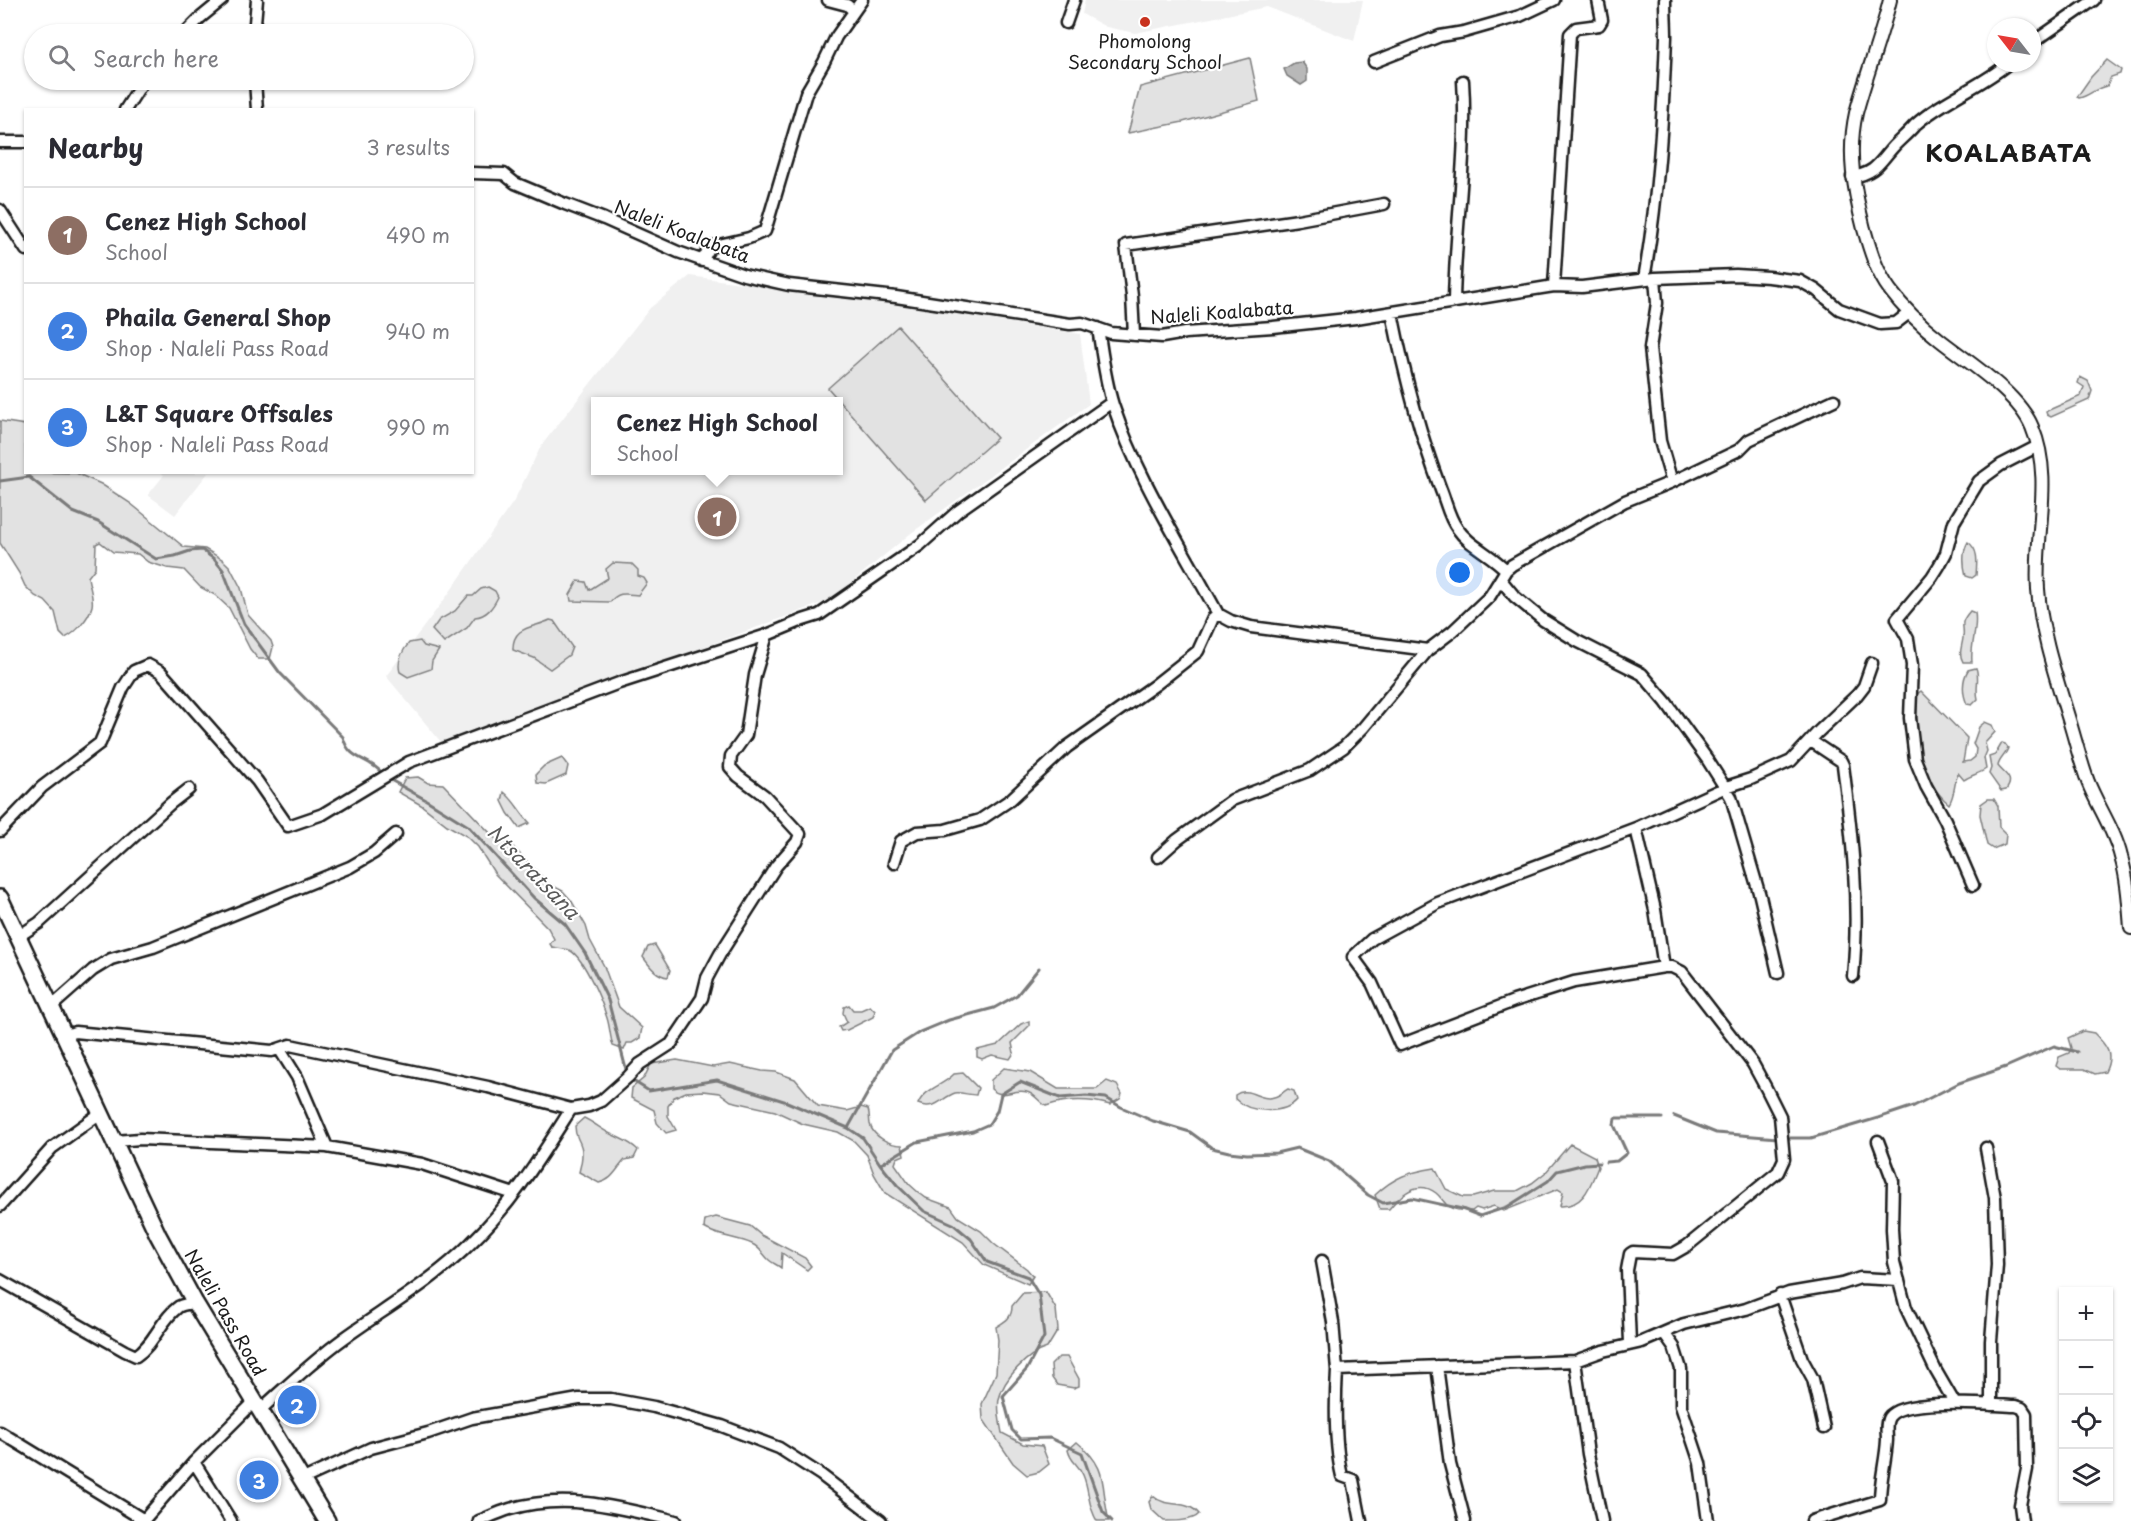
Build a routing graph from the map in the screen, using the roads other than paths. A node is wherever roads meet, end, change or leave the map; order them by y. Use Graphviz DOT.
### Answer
graph roads {
  1 [pos="222,0"];
  2 [pos="256,0"];
  3 [pos="828,0"];
  4 [pos="862,0"];
  5 [pos="1074,0"];
  6 [pos="1554,0"];
  7 [pos="1598,0"];
  8 [pos="1665,0"];
  9 [pos="1890,0"];
  10 [pos="2094,0"];
  11 [pos="854,10"];
  12 [pos="1066,23"];
  13 [pos="194,24"];
  14 [pos="255,24"];
  15 [pos="2041,36"];
  16 [pos="1374,62"];
  17 [pos="1995,72"];
  18 [pos="1463,81"];
  19 [pos="138,90"];
  20 [pos="256,90"];
  21 [pos="126,108"];
  22 [pos="257,108"];
  23 [pos="0,142"];
  24 [pos="24,142"];
  25 [pos="474,173"];
  26 [pos="1852,177"];
  27 [pos="1384,204"];
  28 [pos="0,210"];
  29 [pos="24,247"];
  30 [pos="702,261"];
  31 [pos="1650,279"];
  32 [pos="1554,286"];
  33 [pos="1454,302"];
  34 [pos="1392,313"];
  35 [pos="1909,313"];
  36 [pos="1098,328"];
  37 [pos="1134,335"];
  38 [pos="1833,400"];
  39 [pos="1112,402"];
  40 [pos="2038,446"];
  41 [pos="1672,482"];
  42 [pos="1506,570"];
  43 [pos="1501,580"];
  44 [pos="1218,614"];
  45 [pos="767,635"];
  46 [pos="1428,650"];
  47 [pos="1872,663"];
  48 [pos="1811,741"];
  49 [pos="1726,787"];
  50 [pos="189,789"];
  51 [pos="1636,828"];
  52 [pos="0,831"];
  53 [pos="396,834"];
  54 [pos="1158,857"];
  55 [pos="894,863"];
  56 [pos="1973,885"];
  57 [pos="0,898"];
  58 [pos="2131,928"];
  59 [pos="19,936"];
  60 [pos="1664,967"];
  61 [pos="1778,973"];
  62 [pos="1853,976"];
  63 [pos="50,1008"];
  64 [pos="64,1036"];
  65 [pos="280,1050"];
  66 [pos="571,1108"];
  67 [pos="102,1112"];
  68 [pos="115,1141"];
  69 [pos="1878,1141"];
  70 [pos="327,1147"];
  71 [pos="1986,1148"];
  72 [pos="514,1194"];
  73 [pos="0,1206"];
  74 [pos="1322,1261"];
  75 [pos="0,1280"];
  76 [pos="1899,1281"];
  77 [pos="1780,1295"];
  78 [pos="195,1302"];
  79 [pos="1664,1333"];
  80 [pos="1630,1343"];
  81 [pos="1575,1361"];
  82 [pos="1437,1366"];
  83 [pos="1337,1370"];
  84 [pos="1954,1402"];
  85 [pos="1991,1405"];
  86 [pos="257,1406"];
  87 [pos="1824,1428"];
  88 [pos="0,1432"];
  89 [pos="194,1462"];
  90 [pos="302,1480"];
  91 [pos="143,1520"];
  92 [pos="231,1521"];
  93 [pos="327,1521"];
  94 [pos="479,1521"];
  95 [pos="676,1521"];
  96 [pos="881,1521"];
  97 [pos="1361,1521"];
  98 [pos="1465,1521"];
  99 [pos="1602,1521"];
  100 [pos="1708,1521"];
  101 [pos="1812,1521"];
  102 [pos="2022,1521"];
  1 -- 13 [label="street"];
  2 -- 14 [label="street"];
  3 -- 11 [label="street"];
  4 -- 11 [label="street"];
  5 -- 12 [label="street"];
  6 -- 16 [label="street"];
  7 -- 32 [label="street"];
  8 -- 31 [label="street"];
  9 -- 26 [label="street"];
  10 -- 15 [label="street"];
  11 -- 30 [label="street"];
  17 -- 26 [label="street"];
  18 -- 33 [label="street"];
  19 -- 21 [label="street"];
  20 -- 22 [label="street"];
  23 -- 24 [label="street"];
  25 -- 30 [label="street, Naleli Koalabata"];
  26 -- 35 [label="street"];
  27 -- 37 [label="street"];
  28 -- 29 [label="street"];
  30 -- 36 [label="street, Naleli Koalabata"];
  31 -- 32 [label="street, Naleli Koalabata"];
  31 -- 35 [label="street, Naleli Koalabata"];
  31 -- 41 [label="street"];
  32 -- 33 [label="street, Naleli Koalabata"];
  33 -- 34 [label="street, Naleli Koalabata"];
  34 -- 37 [label="street, Naleli Koalabata"];
  34 -- 42 [label="street"];
  35 -- 40 [label="street"];
  36 -- 37 [label="street, Naleli Koalabata"];
  36 -- 39 [label="street"];
  38 -- 41 [label="street"];
  39 -- 44 [label="street"];
  39 -- 45 [label="street"];
  40 -- 56 [label="street"];
  40 -- 58 [label="street"];
  41 -- 42 [label="street"];
  42 -- 43 [label="street"];
  43 -- 46 [label="street"];
  43 -- 49 [label="street"];
  44 -- 46 [label="street"];
  44 -- 55 [label="street"];
  45 -- 52 [label="street"];
  45 -- 66 [label="street"];
  46 -- 54 [label="street"];
  47 -- 48 [label="street"];
  48 -- 49 [label="street"];
  48 -- 62 [label="street"];
  49 -- 51 [label="street"];
  49 -- 61 [label="street"];
  50 -- 59 [label="street"];
  51 -- 60 [label="street"];
  51 -- 60 [label="street"];
  53 -- 63 [label="street"];
  57 -- 59 [label="main road, Naleli Pass Road"];
  59 -- 63 [label="main road, Naleli Pass Road"];
  60 -- 80 [label="street"];
  63 -- 64 [label="main road, Naleli Pass Road"];
  64 -- 65 [label="street"];
  64 -- 67 [label="main road, Naleli Pass Road"];
  65 -- 66 [label="street"];
  65 -- 70 [label="street"];
  66 -- 72 [label="street"];
  67 -- 68 [label="main road, Naleli Pass Road"];
  67 -- 73 [label="street"];
  68 -- 70 [label="street"];
  68 -- 78 [label="main road, Naleli Pass Road"];
  69 -- 76 [label="street"];
  70 -- 72 [label="street"];
  71 -- 85 [label="street"];
  72 -- 86 [label="street"];
  74 -- 83 [label="street"];
  75 -- 78 [label="street"];
  76 -- 77 [label="street"];
  76 -- 84 [label="street"];
  77 -- 79 [label="street"];
  77 -- 87 [label="street"];
  78 -- 86 [label="main road, Naleli Pass Road"];
  79 -- 80 [label="street"];
  79 -- 100 [label="street"];
  80 -- 81 [label="street"];
  81 -- 82 [label="street"];
  81 -- 99 [label="street"];
  82 -- 83 [label="street"];
  82 -- 98 [label="street"];
  83 -- 97 [label="street"];
  84 -- 85 [label="street"];
  84 -- 101 [label="street"];
  85 -- 102 [label="street"];
  86 -- 89 [label="street"];
  86 -- 90 [label="main road, Naleli Pass Road"];
  88 -- 91 [label="street"];
  89 -- 91 [label="street"];
  89 -- 92 [label="street"];
  90 -- 93 [label="main road, Naleli Pass Road"];
  90 -- 96 [label="street"];
  94 -- 95 [label="street"];
}
